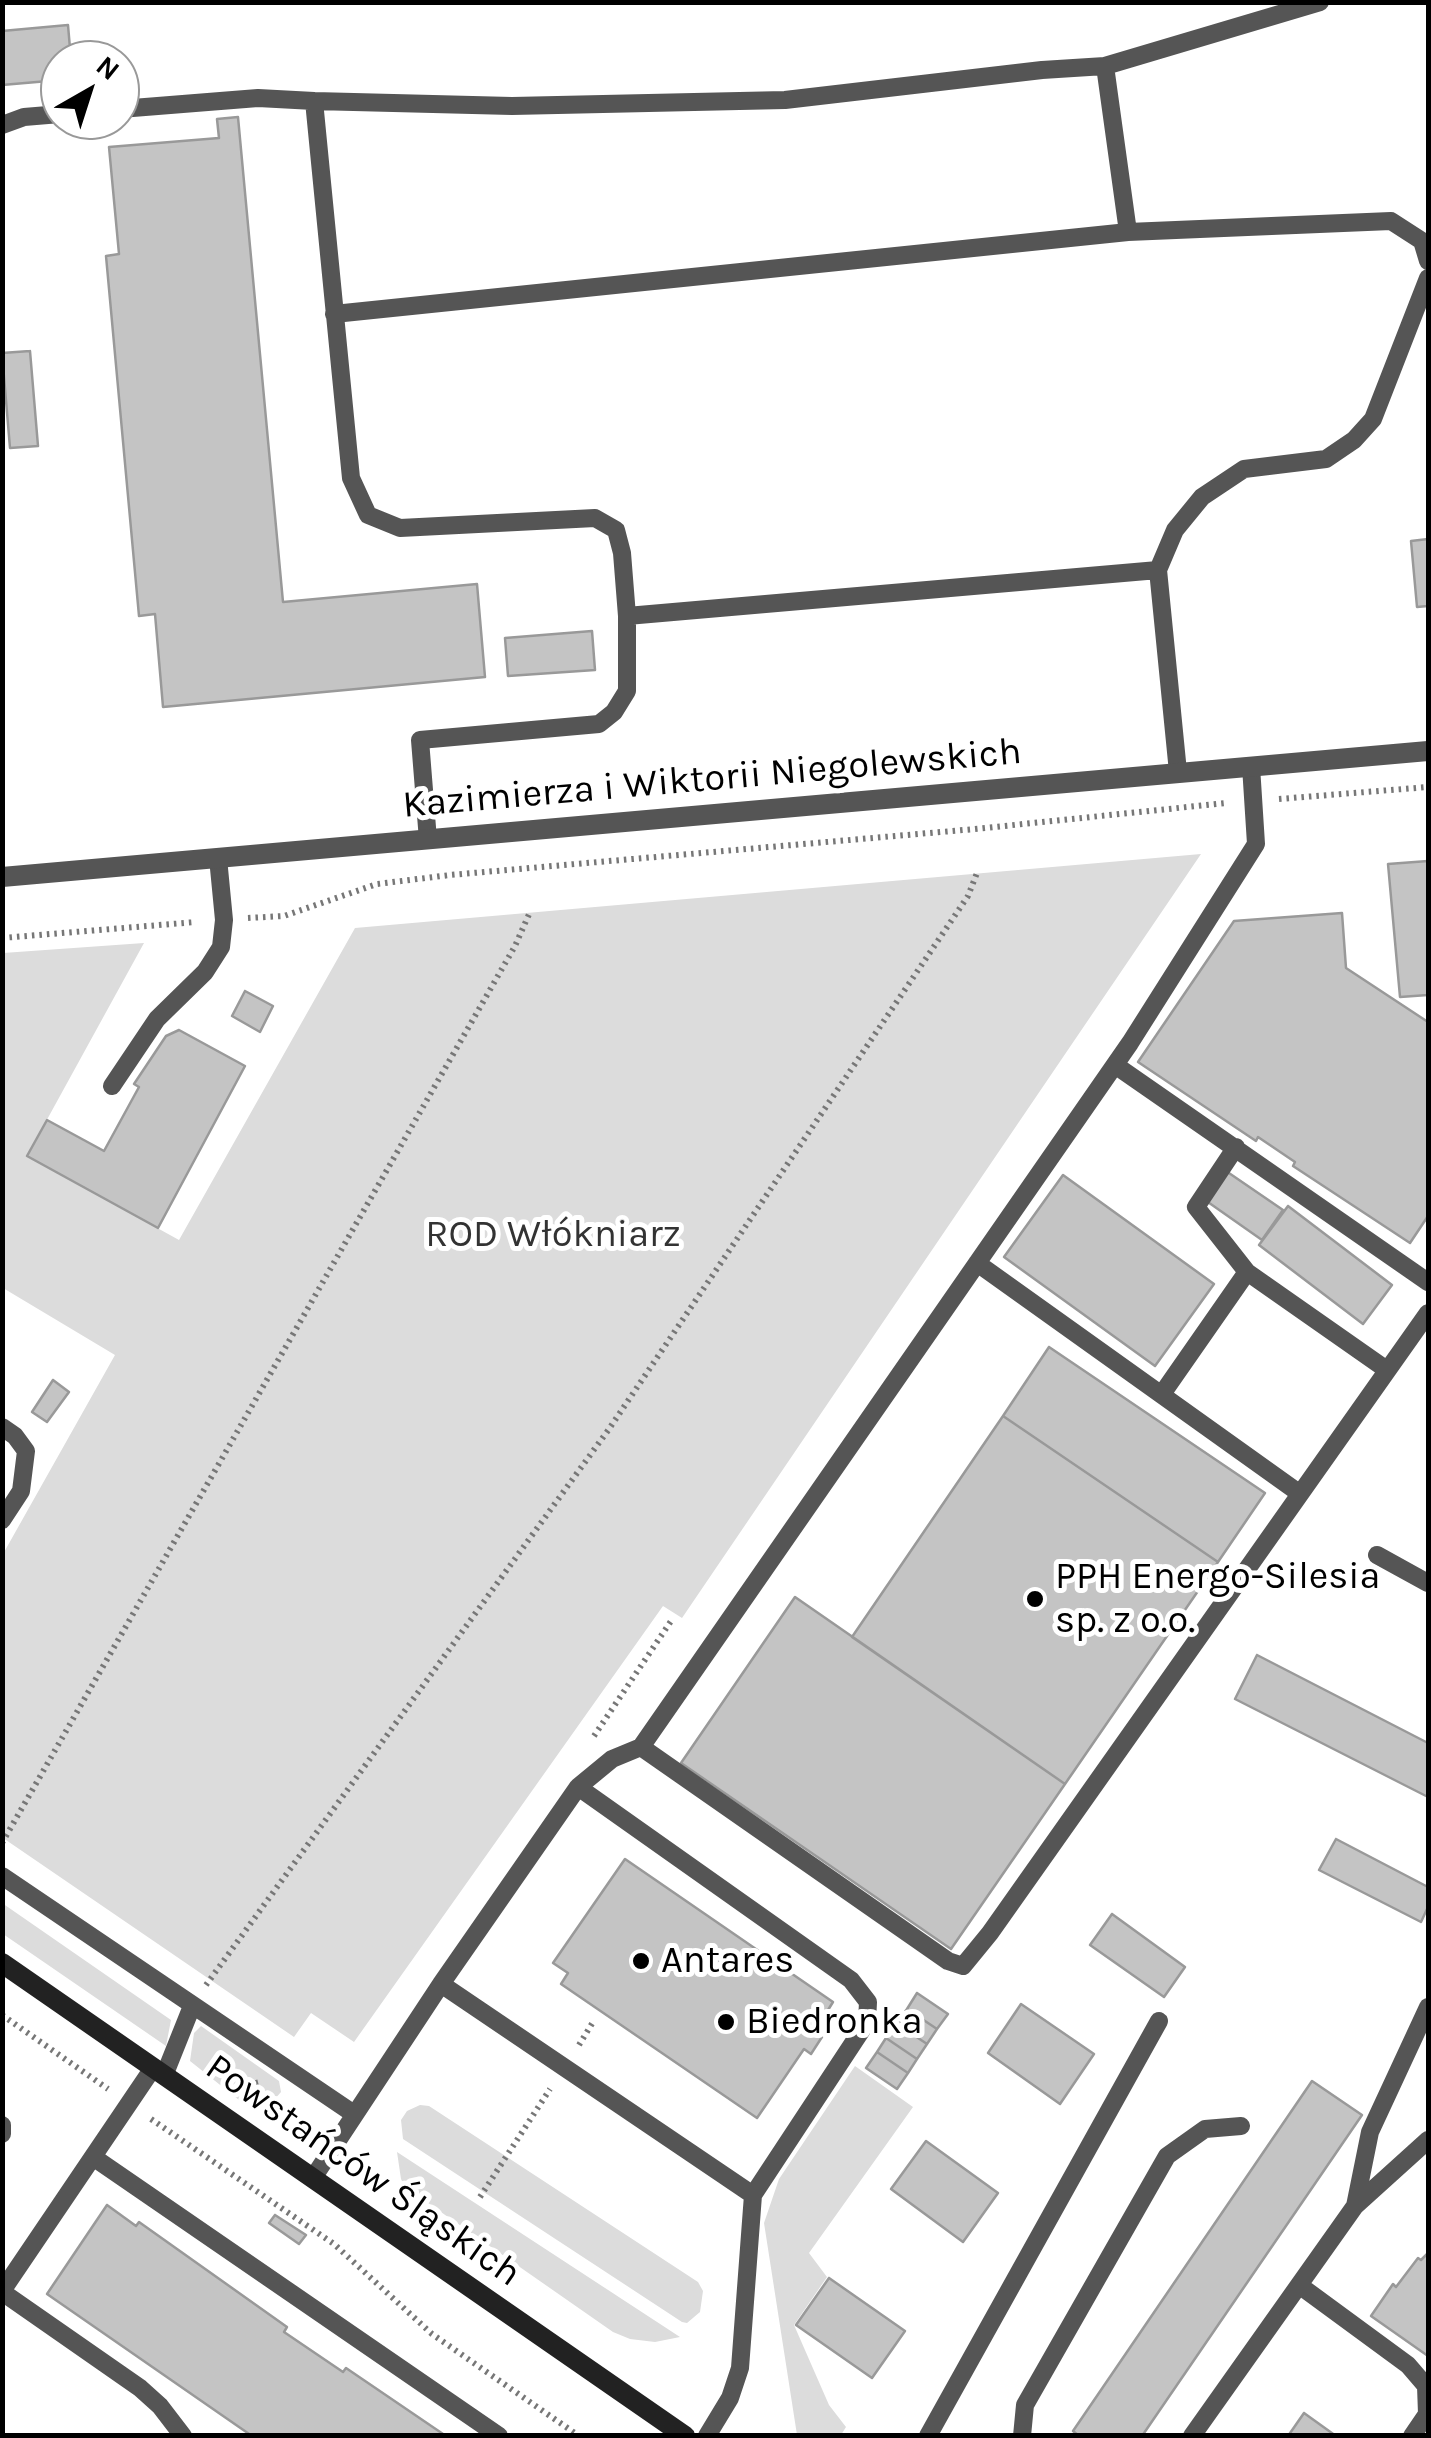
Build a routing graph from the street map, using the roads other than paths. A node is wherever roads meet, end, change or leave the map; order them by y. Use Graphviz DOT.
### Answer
graph roads {
  1 [pos="1320,2"];
  2 [pos="1105,66"];
  3 [pos="314,101"];
  4 [pos="140,107"];
  5 [pos="40,116"];
  6 [pos="2,125"];
  7 [pos="1128,232"];
  8 [pos="1428,261"];
  9 [pos="1428,278"];
  10 [pos="334,314"];
  11 [pos="1158,570"];
  12 [pos="626,616"];
  13 [pos="1428,751"];
  14 [pos="1250,766"];
  15 [pos="1178,772"];
  16 [pos="428,840"];
  17 [pos="218,858"];
  18 [pos="2,876"];
  19 [pos="1114,1065"];
  20 [pos="112,1086"];
  21 [pos="1236,1147"];
  22 [pos="977,1263"];
  23 [pos="1247,1272"];
  24 [pos="1428,1282"];
  25 [pos="1428,1313"];
  26 [pos="1388,1370"];
  27 [pos="1162,1394"];
  28 [pos="2,1427"];
  29 [pos="1300,1494"];
  30 [pos="2,1520"];
  31 [pos="1376,1555"];
  32 [pos="1428,1583"];
  33 [pos="642,1747"];
  34 [pos="578,1787"];
  35 [pos="2,1876"];
  36 [pos="2,1963"];
  37 [pos="441,1984"];
  38 [pos="192,2006"];
  39 [pos="1428,2007"];
  40 [pos="1159,2021"];
  41 [pos="158,2072"];
  42 [pos="354,2114"];
  43 [pos="2,2125"];
  44 [pos="1241,2126"];
  45 [pos="2,2134"];
  46 [pos="1428,2140"];
  47 [pos="93,2157"];
  48 [pos="313,2178"];
  49 [pos="753,2195"];
  50 [pos="1355,2206"];
  51 [pos="1298,2286"];
  52 [pos="2,2292"];
  53 [pos="183,2436"];
  54 [pos="499,2436"];
  55 [pos="685,2436"];
  56 [pos="707,2436"];
  57 [pos="928,2436"];
  58 [pos="1022,2436"];
  59 [pos="1192,2436"];
  60 [pos="1412,2436"];
  1 -- 2 [label="lane"];
  2 -- 3 [label="lane"];
  2 -- 7 [label="lane"];
  3 -- 4 [label="lane"];
  3 -- 10 [label="lane"];
  5 -- 6 [label="lane"];
  7 -- 8 [label="lane"];
  7 -- 10 [label="lane"];
  9 -- 11 [label="lane"];
  10 -- 12 [label="lane"];
  11 -- 12 [label="lane"];
  11 -- 15 [label="lane"];
  12 -- 16 [label="lane"];
  13 -- 14 [label="street, Kazimierza i Wiktorii Niegolewskich"];
  14 -- 15 [label="street, Kazimierza i Wiktorii Niegolewskich"];
  14 -- 19 [label="lane"];
  15 -- 16 [label="street, Kazimierza i Wiktorii Niegolewskich"];
  16 -- 17 [label="street, Kazimierza i Wiktorii Niegolewskich"];
  17 -- 18 [label="street, Kazimierza i Wiktorii Niegolewskich"];
  17 -- 20 [label="lane"];
  19 -- 21 [label="lane"];
  19 -- 22 [label="lane"];
  21 -- 23 [label="lane"];
  21 -- 24 [label="lane"];
  22 -- 27 [label="lane"];
  22 -- 33 [label="lane"];
  23 -- 26 [label="lane"];
  23 -- 27 [label="lane"];
  25 -- 26 [label="lane"];
  26 -- 29 [label="lane"];
  27 -- 29 [label="lane"];
  28 -- 30 [label="lane"];
  29 -- 33 [label="lane"];
  31 -- 32 [label="lane"];
  33 -- 34 [label="lane"];
  34 -- 37 [label="lane"];
  34 -- 49 [label="lane"];
  35 -- 38 [label="lane"];
  36 -- 41 [label="main road, Powstańców Śląskich"];
  37 -- 42 [label="lane"];
  37 -- 49 [label="lane"];
  38 -- 41 [label="lane"];
  38 -- 42 [label="lane"];
  39 -- 50 [label="lane"];
  40 -- 57 [label="lane"];
  41 -- 47 [label="lane"];
  41 -- 48 [label="main road, Powstańców Śląskich"];
  42 -- 48 [label="lane"];
  43 -- 45 [label="lane"];
  44 -- 58 [label="lane"];
  46 -- 50 [label="lane"];
  47 -- 52 [label="lane"];
  47 -- 54 [label="lane"];
  48 -- 55 [label="main road, Powstańców Śląskich"];
  49 -- 56 [label="lane"];
  50 -- 51 [label="lane"];
  51 -- 59 [label="lane"];
  51 -- 60 [label="lane"];
  52 -- 53 [label="lane"];
}
